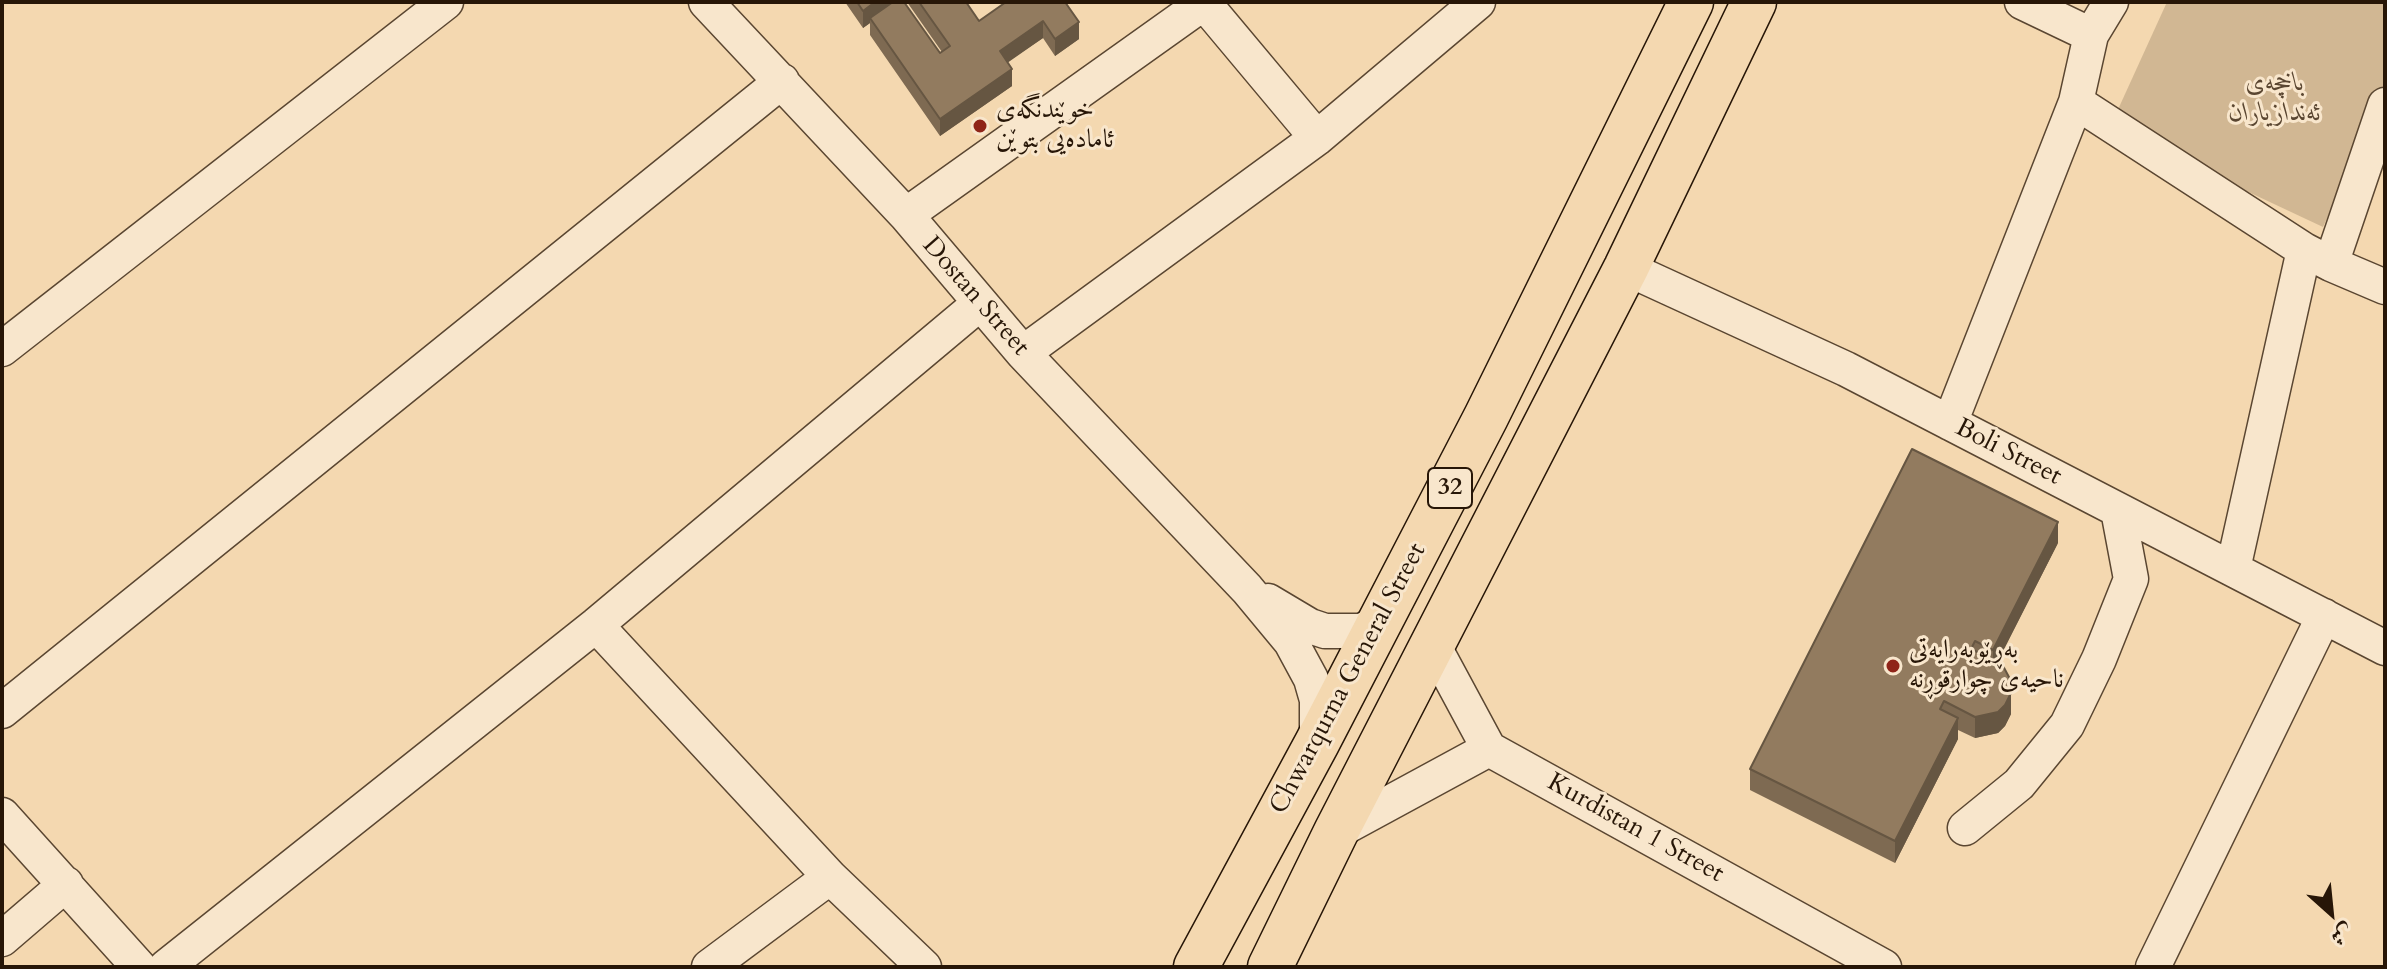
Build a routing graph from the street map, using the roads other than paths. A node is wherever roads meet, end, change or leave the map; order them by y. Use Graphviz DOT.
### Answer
graph roads {
  1 [pos="446,2"];
  2 [pos="706,2"];
  3 [pos="1478,2"];
  4 [pos="1691,2"];
  5 [pos="1754,2"];
  6 [pos="2022,2"];
  7 [pos="2111,2"];
  8 [pos="1200,4"];
  9 [pos="2091,35"];
  10 [pos="782,81"];
  11 [pos="2076,102"];
  12 [pos="2385,105"];
  13 [pos="1317,138"];
  14 [pos="906,215"];
  15 [pos="1585,216"];
  16 [pos="1632,255"];
  17 [pos="2317,257"];
  18 [pos="2385,287"];
  19 [pos="979,304"];
  20 [pos="2,349"];
  21 [pos="1023,353"];
  22 [pos="1950,423"];
  23 [pos="2118,510"];
  24 [pos="2233,569"];
  25 [pos="1247,589"];
  26 [pos="2324,616"];
  27 [pos="1380,622"];
  28 [pos="596,625"];
  29 [pos="1433,645"];
  30 [pos="2385,648"];
  31 [pos="2,711"];
  32 [pos="1317,743"];
  33 [pos="1489,749"];
  34 [pos="2,815"];
  35 [pos="1965,828"];
  36 [pos="1336,832"];
  37 [pos="830,877"];
  38 [pos="66,884"];
  39 [pos="2,939"];
  40 [pos="139,967"];
  41 [pos="166,967"];
  42 [pos="709,967"];
  43 [pos="924,967"];
  44 [pos="1196,967"];
  45 [pos="1270,967"];
  46 [pos="1884,967"];
  47 [pos="2153,967"];
  1 -- 20 [label="street"];
  2 -- 10 [label="street, Dostan Street"];
  3 -- 13 [label="street"];
  4 -- 15 [label="highway, Chwarqurna General Street / 32"];
  5 -- 16 [label="highway, 32"];
  6 -- 9 [label="street"];
  7 -- 9 [label="street"];
  8 -- 13 [label="street"];
  8 -- 14 [label="street"];
  9 -- 11 [label="street"];
  10 -- 14 [label="street, Dostan Street"];
  10 -- 31 [label="street"];
  11 -- 17 [label="street"];
  11 -- 22 [label="street"];
  12 -- 17 [label="street"];
  13 -- 21 [label="street"];
  14 -- 19 [label="street, Dostan Street"];
  15 -- 16 [label="highway"];
  15 -- 27 [label="highway, Chwarqurna General Street / 32"];
  16 -- 22 [label="street, Boli Street"];
  16 -- 29 [label="highway, 32"];
  17 -- 18 [label="street"];
  17 -- 24 [label="street"];
  19 -- 21 [label="street, Dostan Street"];
  19 -- 28 [label="street"];
  21 -- 25 [label="street, Dostan Street"];
  22 -- 23 [label="street, Boli Street"];
  23 -- 24 [label="street, Boli Street"];
  23 -- 35 [label="street"];
  24 -- 26 [label="street, Boli Street"];
  25 -- 27 [label="street, Dostan Street"];
  25 -- 32 [label="street, Dostan Street"];
  26 -- 30 [label="street, Boli Street"];
  26 -- 47 [label="street"];
  27 -- 32 [label="highway, Chwarqurna General Street / 32"];
  28 -- 37 [label="street"];
  28 -- 41 [label="street"];
  29 -- 33 [label="street"];
  29 -- 36 [label="highway, 32"];
  32 -- 44 [label="highway, Chwarqurna General Street / 32"];
  33 -- 36 [label="street"];
  33 -- 46 [label="street, Kurdistan 1 Street"];
  34 -- 38 [label="street"];
  36 -- 45 [label="highway, 32"];
  37 -- 42 [label="street"];
  37 -- 43 [label="street"];
  38 -- 39 [label="street"];
  38 -- 40 [label="street"];
}
